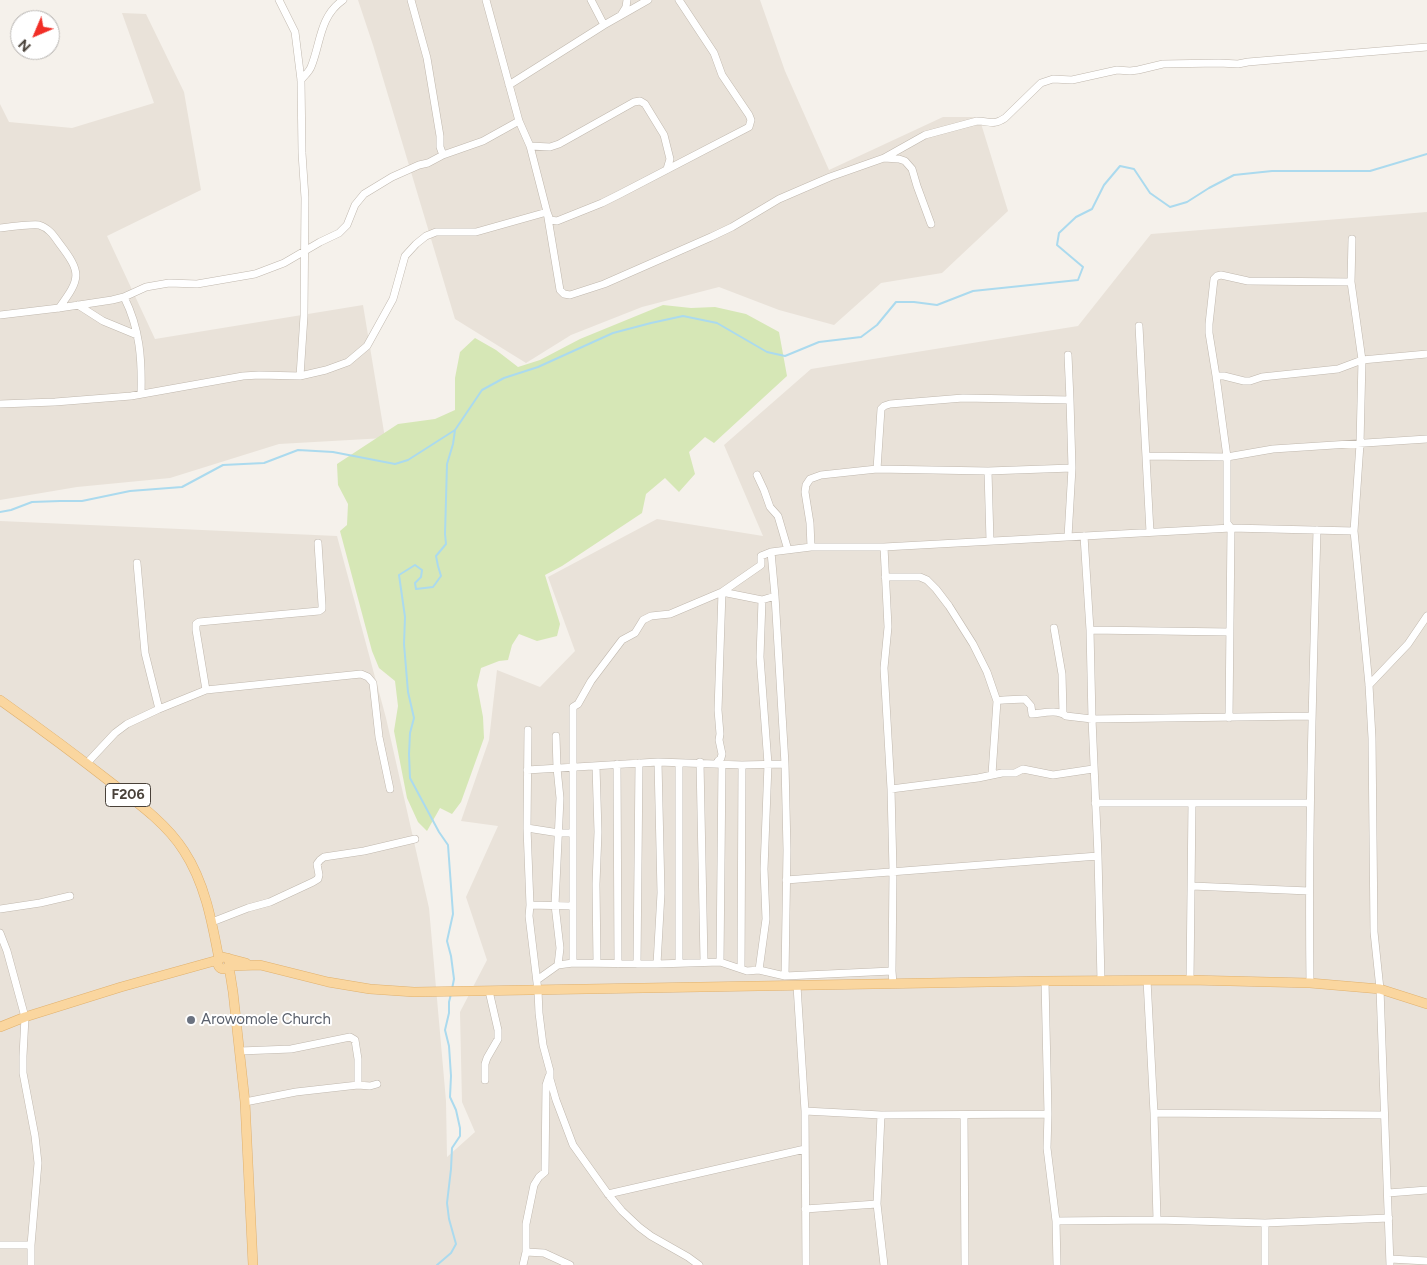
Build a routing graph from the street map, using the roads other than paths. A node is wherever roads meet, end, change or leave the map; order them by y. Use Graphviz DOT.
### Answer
graph roads {
  1 [pos="279,0"];
  2 [pos="343,0"];
  3 [pos="411,0"];
  4 [pos="486,0"];
  5 [pos="591,0"];
  6 [pos="628,0"];
  7 [pos="648,0"];
  8 [pos="679,0"];
  9 [pos="620,18"];
  10 [pos="604,25"];
  11 [pos="1427,46"];
  12 [pos="301,80"];
  13 [pos="509,85"];
  14 [pos="519,121"];
  15 [pos="530,146"];
  16 [pos="443,155"];
  17 [pos="670,158"];
  18 [pos="884,158"];
  19 [pos="679,163"];
  20 [pos="667,169"];
  21 [pos="547,212"];
  22 [pos="932,224"];
  23 [pos="0,228"];
  24 [pos="1352,239"];
  25 [pos="304,252"];
  26 [pos="1351,282"];
  27 [pos="124,297"];
  28 [pos="78,305"];
  29 [pos="59,308"];
  30 [pos="0,315"];
  31 [pos="1138,326"];
  32 [pos="137,335"];
  33 [pos="1427,354"];
  34 [pos="1068,355"];
  35 [pos="1362,360"];
  36 [pos="300,376"];
  37 [pos="1216,376"];
  38 [pos="141,394"];
  39 [pos="1070,400"];
  40 [pos="0,404"];
  41 [pos="1427,439"];
  42 [pos="1360,444"];
  43 [pos="1146,456"];
  44 [pos="1227,457"];
  45 [pos="1072,468"];
  46 [pos="877,469"];
  47 [pos="988,470"];
  48 [pos="757,475"];
  49 [pos="1231,528"];
  50 [pos="1318,530"];
  51 [pos="1354,531"];
  52 [pos="1150,532"];
  53 [pos="1084,536"];
  54 [pos="1068,537"];
  55 [pos="990,541"];
  56 [pos="318,543"];
  57 [pos="811,547"];
  58 [pos="884,547"];
  59 [pos="788,550"];
  60 [pos="771,552"];
  61 [pos="136,563"];
  62 [pos="886,578"];
  63 [pos="722,592"];
  64 [pos="776,596"];
  65 [pos="762,600"];
  66 [pos="1427,616"];
  67 [pos="1054,628"];
  68 [pos="1090,630"];
  69 [pos="1229,632"];
  70 [pos="1369,685"];
  71 [pos="206,690"];
  72 [pos="0,700"];
  73 [pos="996,701"];
  74 [pos="159,709"];
  75 [pos="1062,713"];
  76 [pos="1311,716"];
  77 [pos="1229,718"];
  78 [pos="1092,719"];
  79 [pos="528,730"];
  80 [pos="556,736"];
  81 [pos="658,762"];
  82 [pos="679,762"];
  83 [pos="700,762"];
  84 [pos="639,763"];
  85 [pos="87,764"];
  86 [pos="617,764"];
  87 [pos="722,764"];
  88 [pos="768,764"];
  89 [pos="785,764"];
  90 [pos="742,765"];
  91 [pos="596,766"];
  92 [pos="572,767"];
  93 [pos="557,768"];
  94 [pos="527,770"];
  95 [pos="1094,770"];
  96 [pos="992,774"];
  97 [pos="390,789"];
  98 [pos="891,789"];
  99 [pos="1095,803"];
  100 [pos="1192,803"];
  101 [pos="1310,803"];
  102 [pos="527,828"];
  103 [pos="559,833"];
  104 [pos="573,833"];
  105 [pos="415,839"];
  106 [pos="1098,856"];
  107 [pos="893,871"];
  108 [pos="786,880"];
  109 [pos="1192,886"];
  110 [pos="1309,891"];
  111 [pos="70,896"];
  112 [pos="530,905"];
  113 [pos="555,905"];
  114 [pos="573,906"];
  115 [pos="0,909"];
  116 [pos="212,924"];
  117 [pos="0,933"];
  118 [pos="704,961"];
  119 [pos="720,962"];
  120 [pos="224,963"];
  121 [pos="573,963"];
  122 [pos="597,963"];
  123 [pos="679,963"];
  124 [pos="618,964"];
  125 [pos="637,964"];
  126 [pos="657,964"];
  127 [pos="558,965"];
  128 [pos="741,968"];
  129 [pos="759,970"];
  130 [pos="892,971"];
  131 [pos="785,976"];
  132 [pos="537,980"];
  133 [pos="1148,980"];
  134 [pos="1190,980"];
  135 [pos="1045,981"];
  136 [pos="1101,981"];
  137 [pos="1310,983"];
  138 [pos="893,984"];
  139 [pos="797,986"];
  140 [pos="1380,989"];
  141 [pos="489,991"];
  142 [pos="538,991"];
  143 [pos="1427,1004"];
  144 [pos="25,1017"];
  145 [pos="0,1027"];
  146 [pos="240,1051"];
  147 [pos="550,1072"];
  148 [pos="485,1080"];
  149 [pos="377,1084"];
  150 [pos="358,1085"];
  151 [pos="245,1102"];
  152 [pos="805,1111"];
  153 [pos="1154,1113"];
  154 [pos="1048,1114"];
  155 [pos="881,1115"];
  156 [pos="964,1115"];
  157 [pos="1384,1115"];
  158 [pos="805,1149"];
  159 [pos="1427,1190"];
  160 [pos="1388,1193"];
  161 [pos="608,1194"];
  162 [pos="877,1204"];
  163 [pos="806,1209"];
  164 [pos="1389,1218"];
  165 [pos="1157,1220"];
  166 [pos="1056,1221"];
  167 [pos="1265,1223"];
  168 [pos="0,1245"];
  169 [pos="30,1245"];
  170 [pos="526,1252"];
  171 [pos="1427,1261"];
  172 [pos="1390,1262"];
  173 [pos="31,1265"];
  174 [pos="253,1265"];
  175 [pos="522,1265"];
  176 [pos="570,1265"];
  177 [pos="699,1265"];
  178 [pos="806,1265"];
  179 [pos="884,1265"];
  180 [pos="965,1265"];
  181 [pos="1057,1265"];
  182 [pos="1265,1265"];
  1 -- 12 [label="street"];
  2 -- 12 [label="street"];
  3 -- 16 [label="street"];
  4 -- 13 [label="street"];
  5 -- 10 [label="street"];
  6 -- 9 [label="street"];
  7 -- 9 [label="street"];
  8 -- 19 [label="street"];
  9 -- 10 [label="street"];
  10 -- 13 [label="street"];
  11 -- 18 [label="street"];
  12 -- 25 [label="street"];
  13 -- 14 [label="street"];
  14 -- 15 [label="street"];
  14 -- 16 [label="street"];
  15 -- 17 [label="street"];
  15 -- 21 [label="street"];
  16 -- 25 [label="street"];
  17 -- 19 [label="street"];
  17 -- 20 [label="street"];
  18 -- 21 [label="street"];
  18 -- 22 [label="street"];
  19 -- 20 [label="street"];
  20 -- 21 [label="street"];
  21 -- 36 [label="street"];
  23 -- 29 [label="street"];
  24 -- 26 [label="street"];
  25 -- 27 [label="street"];
  25 -- 36 [label="street"];
  26 -- 35 [label="street"];
  26 -- 37 [label="street"];
  27 -- 28 [label="street"];
  27 -- 32 [label="street"];
  28 -- 29 [label="street"];
  28 -- 32 [label="street"];
  29 -- 30 [label="street"];
  31 -- 43 [label="street"];
  32 -- 38 [label="street"];
  33 -- 35 [label="street"];
  34 -- 39 [label="street"];
  35 -- 37 [label="street"];
  35 -- 42 [label="street"];
  36 -- 38 [label="street"];
  37 -- 44 [label="street"];
  38 -- 40 [label="street"];
  39 -- 45 [label="street"];
  39 -- 46 [label="street"];
  41 -- 42 [label="street"];
  42 -- 44 [label="street"];
  42 -- 51 [label="street"];
  43 -- 44 [label="street"];
  43 -- 52 [label="street"];
  44 -- 49 [label="street"];
  45 -- 47 [label="street"];
  45 -- 54 [label="street"];
  46 -- 47 [label="street"];
  46 -- 57 [label="street"];
  47 -- 55 [label="street"];
  48 -- 59 [label="street"];
  49 -- 50 [label="street"];
  49 -- 52 [label="street"];
  49 -- 69 [label="street"];
  50 -- 51 [label="street"];
  50 -- 76 [label="street"];
  51 -- 70 [label="street"];
  52 -- 53 [label="street"];
  53 -- 54 [label="street"];
  53 -- 68 [label="street"];
  54 -- 55 [label="street"];
  55 -- 58 [label="street"];
  56 -- 71 [label="street"];
  57 -- 58 [label="street"];
  57 -- 59 [label="street"];
  58 -- 62 [label="street"];
  59 -- 60 [label="street"];
  60 -- 63 [label="street"];
  60 -- 64 [label="street"];
  61 -- 74 [label="street"];
  62 -- 73 [label="street"];
  62 -- 98 [label="street"];
  63 -- 65 [label="street"];
  63 -- 87 [label="street"];
  63 -- 92 [label="street"];
  64 -- 65 [label="street"];
  64 -- 89 [label="street"];
  65 -- 88 [label="street"];
  66 -- 70 [label="street"];
  67 -- 75 [label="street"];
  68 -- 69 [label="street"];
  68 -- 78 [label="street"];
  69 -- 77 [label="street"];
  70 -- 140 [label="street"];
  71 -- 74 [label="street"];
  71 -- 97 [label="street"];
  72 -- 85 [label="main road, F206"];
  73 -- 75 [label="street"];
  73 -- 96 [label="street"];
  74 -- 85 [label="street"];
  75 -- 78 [label="street"];
  76 -- 77 [label="street"];
  76 -- 101 [label="street"];
  77 -- 78 [label="street"];
  78 -- 95 [label="street"];
  79 -- 94 [label="street"];
  80 -- 93 [label="street"];
  81 -- 82 [label="street"];
  81 -- 84 [label="street"];
  81 -- 126 [label="street"];
  82 -- 83 [label="street"];
  82 -- 123 [label="street"];
  83 -- 87 [label="street"];
  83 -- 118 [label="street"];
  84 -- 86 [label="street"];
  84 -- 125 [label="street"];
  85 -- 116 [label="main road, F206"];
  86 -- 91 [label="street"];
  86 -- 124 [label="street"];
  87 -- 90 [label="street"];
  87 -- 119 [label="street"];
  88 -- 89 [label="street"];
  88 -- 90 [label="street"];
  88 -- 129 [label="street"];
  89 -- 108 [label="street"];
  90 -- 128 [label="street"];
  91 -- 92 [label="street"];
  91 -- 122 [label="street"];
  92 -- 93 [label="street"];
  92 -- 104 [label="street"];
  93 -- 94 [label="street"];
  93 -- 103 [label="street"];
  94 -- 102 [label="street"];
  95 -- 96 [label="street"];
  95 -- 99 [label="street"];
  96 -- 98 [label="street"];
  98 -- 107 [label="street"];
  99 -- 100 [label="street"];
  99 -- 106 [label="street"];
  100 -- 101 [label="street"];
  100 -- 109 [label="street"];
  101 -- 110 [label="street"];
  102 -- 103 [label="street"];
  102 -- 112 [label="street"];
  103 -- 104 [label="street"];
  103 -- 113 [label="street"];
  104 -- 114 [label="street"];
  105 -- 116 [label="street"];
  106 -- 107 [label="street"];
  106 -- 136 [label="street"];
  107 -- 108 [label="street"];
  107 -- 130 [label="street"];
  108 -- 131 [label="street"];
  109 -- 110 [label="street"];
  109 -- 134 [label="street"];
  110 -- 137 [label="street"];
  111 -- 115 [label="street"];
  112 -- 113 [label="street"];
  112 -- 132 [label="street"];
  113 -- 114 [label="street"];
  113 -- 127 [label="street"];
  114 -- 121 [label="street"];
  116 -- 120 [label="main road, F206"];
  117 -- 144 [label="street"];
  118 -- 119 [label="street"];
  118 -- 123 [label="street"];
  119 -- 128 [label="street"];
  120 -- 141 [label="main road"];
  120 -- 144 [label="main road"];
  120 -- 146 [label="main road, F206"];
  121 -- 122 [label="street"];
  121 -- 127 [label="street"];
  122 -- 124 [label="street"];
  123 -- 126 [label="street"];
  124 -- 125 [label="street"];
  125 -- 126 [label="street"];
  127 -- 132 [label="street"];
  128 -- 129 [label="street"];
  129 -- 131 [label="street"];
  130 -- 131 [label="street"];
  130 -- 138 [label="street"];
  132 -- 142 [label="street"];
  133 -- 134 [label="main road"];
  133 -- 136 [label="main road"];
  133 -- 153 [label="street"];
  134 -- 137 [label="main road"];
  135 -- 136 [label="main road"];
  135 -- 138 [label="main road"];
  135 -- 154 [label="street"];
  137 -- 140 [label="main road"];
  138 -- 139 [label="main road"];
  139 -- 142 [label="main road"];
  139 -- 152 [label="street"];
  140 -- 143 [label="main road"];
  140 -- 157 [label="street"];
  141 -- 142 [label="main road"];
  141 -- 148 [label="street"];
  142 -- 147 [label="street"];
  144 -- 145 [label="main road"];
  144 -- 169 [label="street"];
  146 -- 150 [label="street"];
  146 -- 151 [label="main road, F206"];
  147 -- 161 [label="street"];
  147 -- 170 [label="street"];
  149 -- 150 [label="street"];
  150 -- 151 [label="street"];
  151 -- 174 [label="main road, F206"];
  152 -- 155 [label="street"];
  152 -- 158 [label="street"];
  153 -- 157 [label="street"];
  153 -- 165 [label="street"];
  154 -- 156 [label="street"];
  154 -- 166 [label="street"];
  155 -- 156 [label="street"];
  155 -- 162 [label="street"];
  156 -- 180 [label="street"];
  157 -- 160 [label="street"];
  158 -- 161 [label="street"];
  158 -- 163 [label="street"];
  159 -- 160 [label="street"];
  160 -- 164 [label="street"];
  161 -- 177 [label="street"];
  162 -- 163 [label="street"];
  162 -- 179 [label="street"];
  163 -- 178 [label="street"];
  164 -- 167 [label="street"];
  164 -- 172 [label="street"];
  165 -- 166 [label="street"];
  165 -- 167 [label="street"];
  166 -- 181 [label="street"];
  167 -- 182 [label="street"];
  168 -- 169 [label="street"];
  169 -- 173 [label="street"];
  170 -- 175 [label="street"];
  170 -- 176 [label="street"];
  171 -- 172 [label="street"];
}
